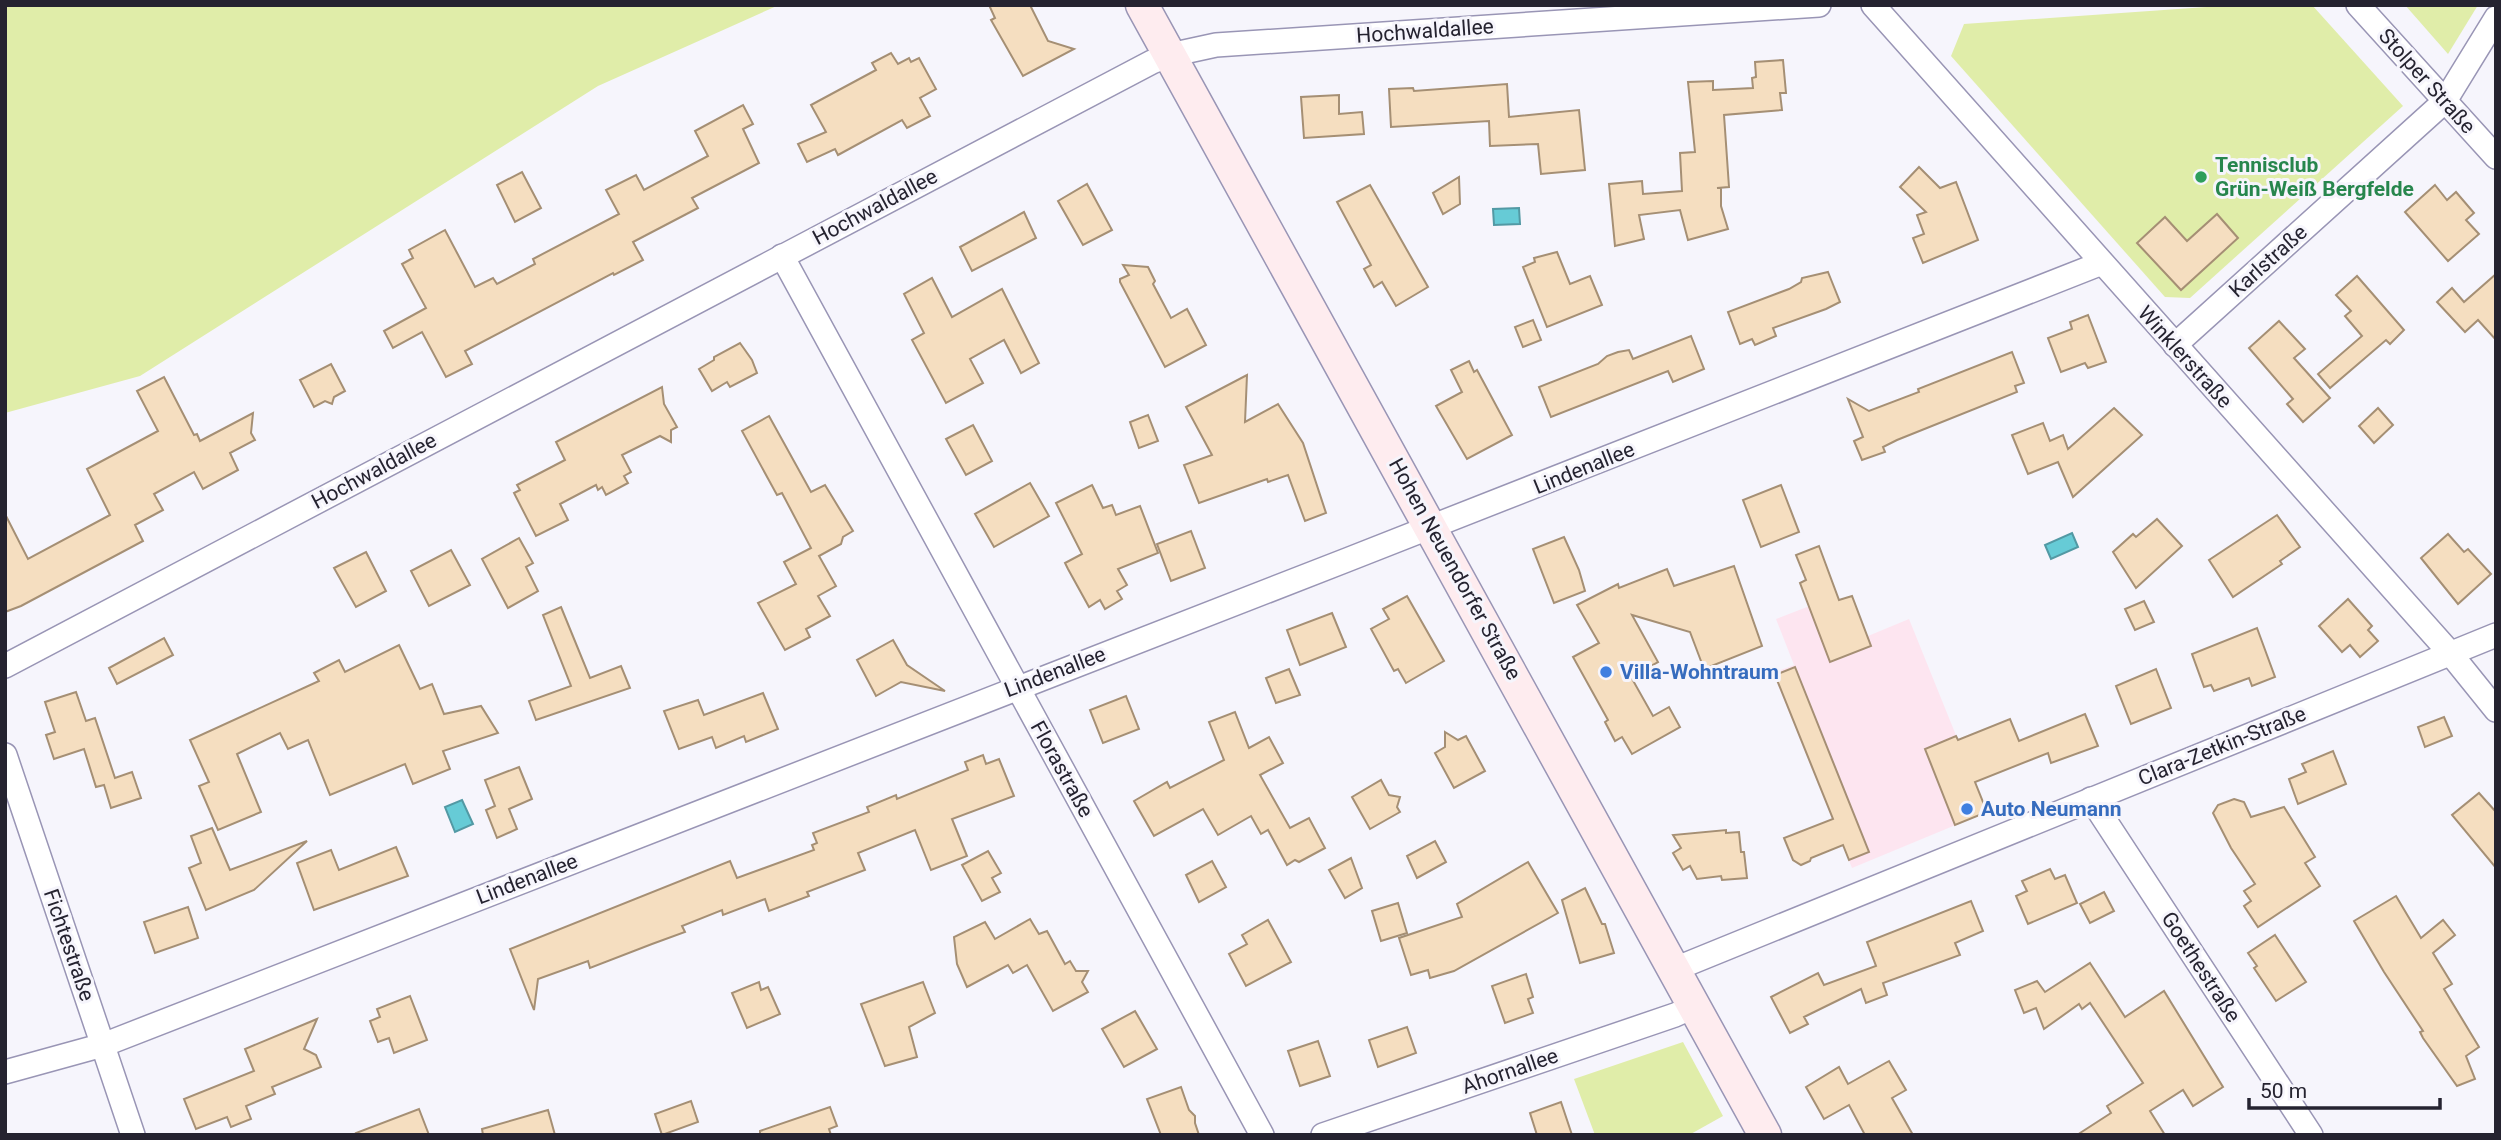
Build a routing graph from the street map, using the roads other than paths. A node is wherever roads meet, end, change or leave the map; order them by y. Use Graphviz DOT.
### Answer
graph roads {
  1 [pos="1142,5"];
  2 [pos="1819,5"];
  3 [pos="1873,5"];
  4 [pos="2358,5"];
  5 [pos="2496,18"];
  6 [pos="1170,55"];
  7 [pos="2445,101"];
  8 [pos="2496,157"];
  9 [pos="782,256"];
  10 [pos="2102,263"];
  11 [pos="2175,345"];
  12 [pos="1433,528"];
  13 [pos="2496,635"];
  14 [pos="2450,653"];
  15 [pos="5,666"];
  16 [pos="1017,687"];
  17 [pos="2496,710"];
  18 [pos="5,755"];
  19 [pos="2091,799"];
  20 [pos="1675,969"];
  21 [pos="1695,1006"];
  22 [pos="103,1045"];
  23 [pos="5,1072"];
  24 [pos="133,1135"];
  25 [pos="1262,1135"];
  26 [pos="1324,1135"];
  27 [pos="1765,1135"];
  28 [pos="2311,1135"];
  1 -- 6 [label="main road, Hohen Neuendorfer Straße"];
  2 -- 6 [label="street, Hochwaldallee"];
  3 -- 10 [label="street, Winklerstraße"];
  4 -- 7 [label="street, Stolper Straße"];
  5 -- 7 [label="street, Karlstraße"];
  6 -- 9 [label="street, Hochwaldallee"];
  6 -- 12 [label="main road, Hohen Neuendorfer Straße"];
  7 -- 8 [label="street, Stolper Straße"];
  7 -- 11 [label="street, Karlstraße"];
  9 -- 15 [label="street, Hochwaldallee"];
  9 -- 16 [label="street, Florastraße"];
  10 -- 11 [label="street, Winklerstraße"];
  10 -- 12 [label="street, Lindenallee"];
  11 -- 14 [label="street, Winklerstraße"];
  12 -- 16 [label="street, Lindenallee"];
  12 -- 20 [label="main road, Hohen Neuendorfer Straße"];
  13 -- 14 [label="street, Clara-Zetkin-Straße"];
  14 -- 17 [label="street, Winklerstraße"];
  14 -- 19 [label="street, Clara-Zetkin-Straße"];
  16 -- 22 [label="street, Lindenallee"];
  16 -- 25 [label="street, Florastraße"];
  18 -- 22 [label="street, Fichtestraße"];
  19 -- 20 [label="street, Clara-Zetkin-Straße"];
  19 -- 28 [label="street, Goethestraße"];
  20 -- 21 [label="main road, Hohen Neuendorfer Straße"];
  21 -- 26 [label="street, Ahornallee"];
  21 -- 27 [label="main road, Hohen Neuendorfer Straße"];
  22 -- 23 [label="street, Lindenallee"];
  22 -- 24 [label="street, Fichtestraße"];
}
